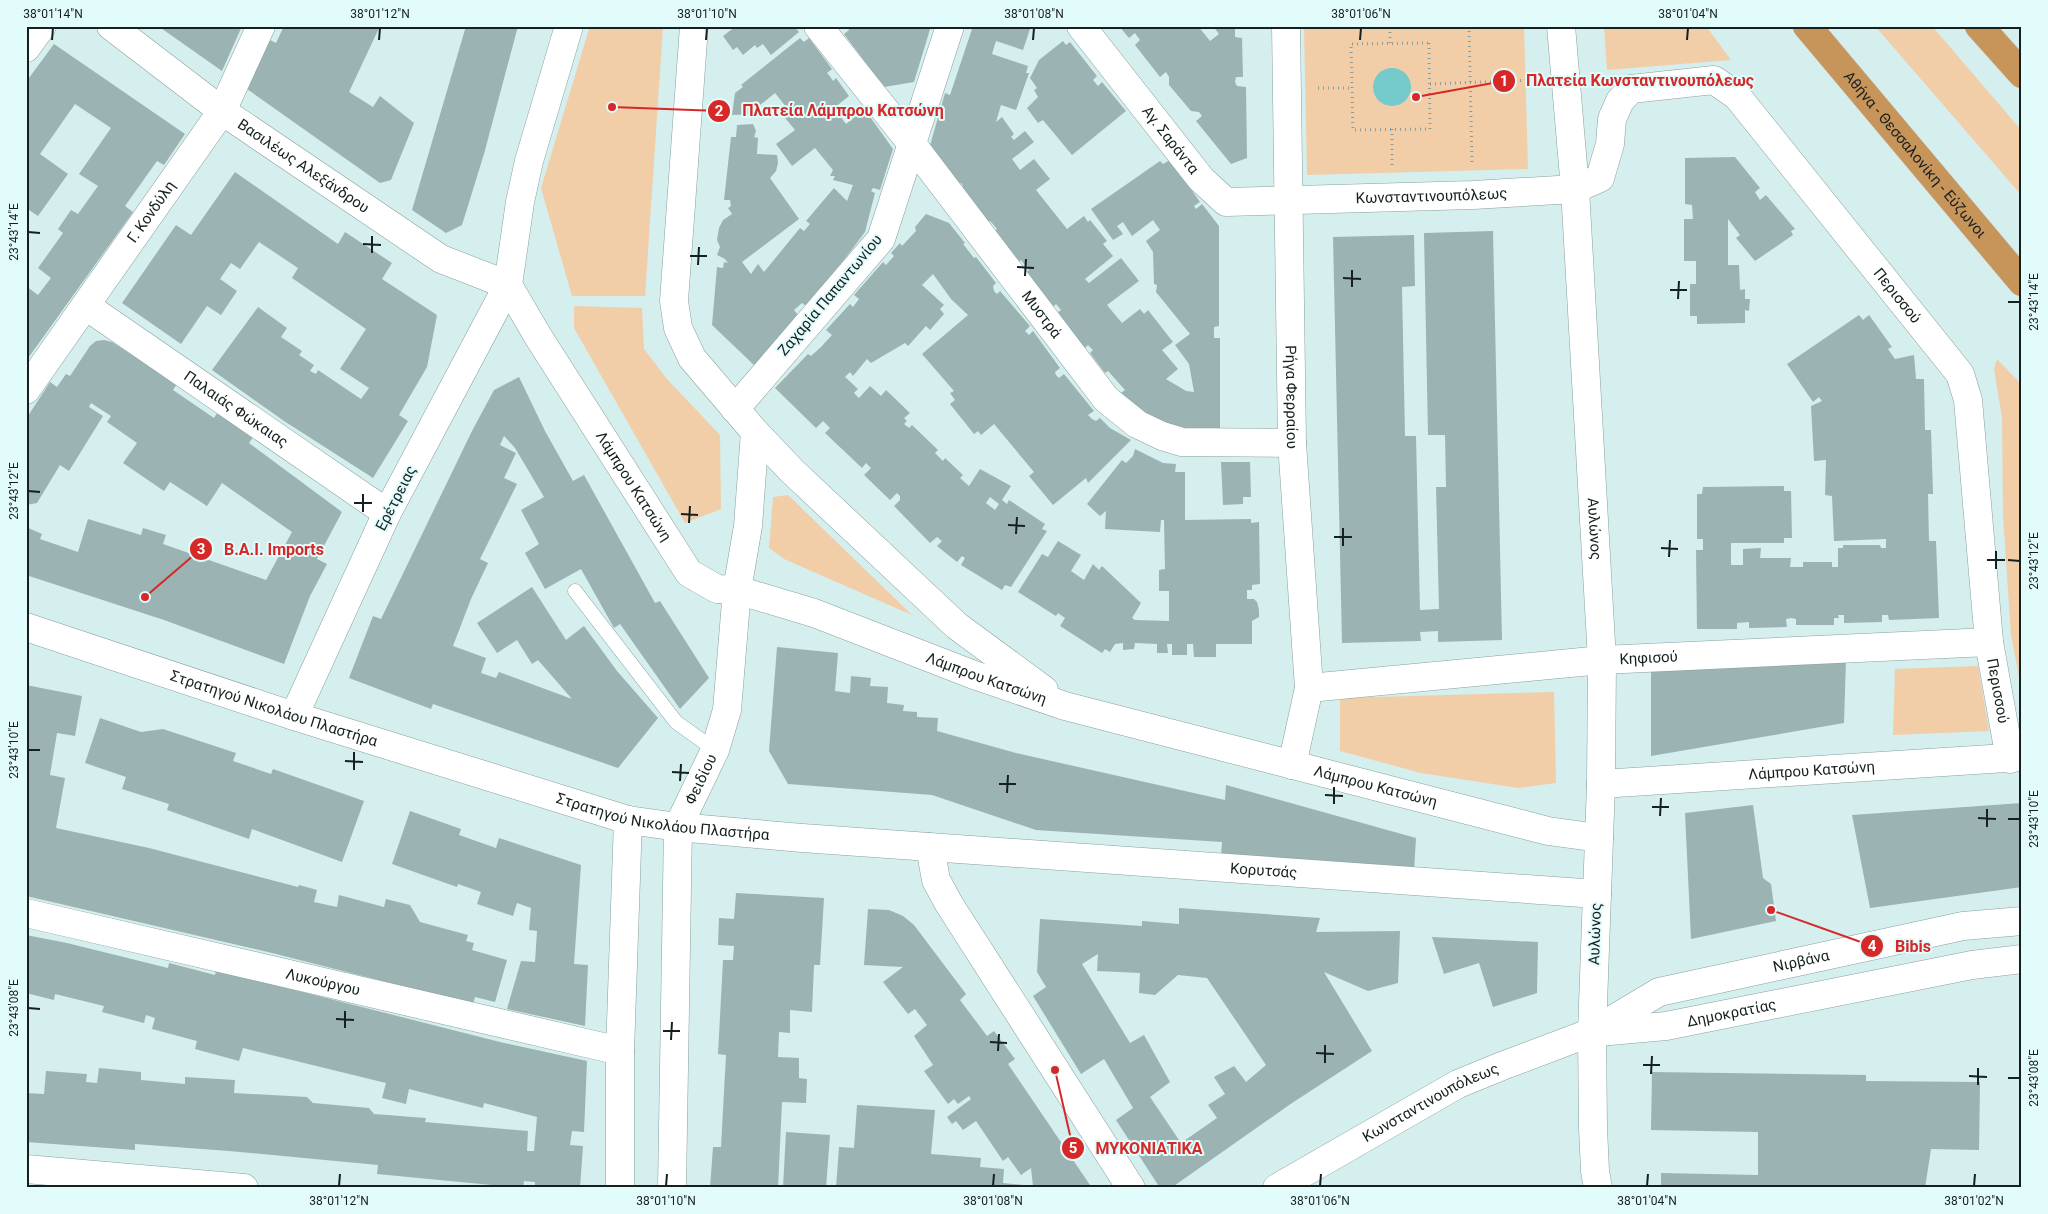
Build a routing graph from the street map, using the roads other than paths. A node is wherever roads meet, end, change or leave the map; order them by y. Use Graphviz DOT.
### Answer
graph roads {
  1 [pos="42,26"];
  2 [pos="111,26"];
  3 [pos="261,26"];
  4 [pos="569,26"];
  5 [pos="694,26"];
  6 [pos="818,26"];
  7 [pos="950,26"];
  8 [pos="1081,26"];
  9 [pos="1286,26"];
  10 [pos="1561,26"];
  11 [pos="1807,26"];
  12 [pos="1979,26"];
  13 [pos="26,48"];
  14 [pos="2022,74"];
  15 [pos="222,112"];
  16 [pos="912,144"];
  17 [pos="1575,188"];
  18 [pos="1288,201"];
  19 [pos="2022,282"];
  20 [pos="508,285"];
  21 [pos="86,306"];
  22 [pos="26,390"];
  23 [pos="735,409"];
  24 [pos="755,432"];
  25 [pos="1292,443"];
  26 [pos="387,513"];
  27 [pos="737,590"];
  28 [pos="575,591"];
  29 [pos="26,627"];
  30 [pos="1989,642"];
  31 [pos="1602,660"];
  32 [pos="1309,688"];
  33 [pos="1065,706"];
  34 [pos="294,716"];
  35 [pos="715,750"];
  36 [pos="2016,758"];
  37 [pos="1292,765"];
  38 [pos="1601,784"];
  39 [pos="628,820"];
  40 [pos="678,827"];
  41 [pos="1599,838"];
  42 [pos="930,847"];
  43 [pos="1597,894"];
  44 [pos="26,913"];
  45 [pos="2022,921"];
  46 [pos="2022,959"];
  47 [pos="1592,1032"];
  48 [pos="620,1052"];
  49 [pos="26,1169"];
  50 [pos="244,1188"];
  51 [pos="620,1188"];
  52 [pos="672,1188"];
  53 [pos="1131,1188"];
  54 [pos="1277,1188"];
  55 [pos="1598,1188"];
  1 -- 13 [label="street"];
  2 -- 15 [label="street, Βασιλέως Αλεξάνδρου"];
  3 -- 15 [label="street, Γ. Κονδύλη"];
  4 -- 20 [label="street"];
  5 -- 23 [label="street, Λάμπρου Κατσώνη"];
  6 -- 16 [label="street, Μυστρά"];
  7 -- 16 [label="street, Ζαχαρία Παπαντωνίου"];
  8 -- 18 [label="street, Αγ. Σαράντα"];
  9 -- 18 [label="street, Ρήγα Φερραίου"];
  10 -- 17 [label="street, Αυλώνος"];
  11 -- 19 [label="highway, Αθήνα - Θεσσαλονίκη - Εύζωνοι"];
  12 -- 14 [label="highway"];
  15 -- 20 [label="street, Βασιλέως Αλεξάνδρου"];
  15 -- 21 [label="street, Γ. Κονδύλη"];
  16 -- 23 [label="street, Ζαχαρία Παπαντωνίου"];
  16 -- 25 [label="street, Μυστρά"];
  17 -- 18 [label="street, Κωνσταντινουπόλεως"];
  17 -- 30 [label="street, Περισσού"];
  17 -- 31 [label="street, Αυλώνος"];
  18 -- 25 [label="street, Ρήγα Φερραίου"];
  20 -- 26 [label="street, Ερέτρειας"];
  20 -- 27 [label="street, Λάμπρου Κατσώνη"];
  21 -- 22 [label="street, Γ. Κονδύλη"];
  21 -- 26 [label="street, Παλαιάς Φώκαιας"];
  23 -- 24 [label="street, Λάμπρου Κατσώνη"];
  24 -- 27 [label="street, Φειδίου"];
  24 -- 33 [label="street, Λάμπρου Κατσώνη"];
  25 -- 32 [label="street, Ρήγα Φερραίου"];
  26 -- 34 [label="street, Ερέτρειας"];
  27 -- 33 [label="street, Λάμπρου Κατσώνη"];
  27 -- 35 [label="street, Φειδίου"];
  28 -- 35 [label="lane"];
  29 -- 34 [label="street, Στρατηγού Νικολάου Πλαστήρα"];
  30 -- 31 [label="street, Κηφισού"];
  30 -- 36 [label="street, Περισσού"];
  31 -- 32 [label="street, Κηφισού"];
  31 -- 38 [label="street, Αυλώνος"];
  32 -- 37 [label="street, Ρήγα Φερραίου"];
  33 -- 37 [label="street, Λάμπρου Κατσώνη"];
  34 -- 39 [label="street, Στρατηγού Νικολάου Πλαστήρα"];
  35 -- 40 [label="street, Φειδίου"];
  36 -- 38 [label="street, Λάμπρου Κατσώνη"];
  37 -- 41 [label="street, Λάμπρου Κατσώνη"];
  38 -- 41 [label="street, Αυλώνος"];
  39 -- 40 [label="street, Στρατηγού Νικολάου Πλαστήρα"];
  39 -- 48 [label="street"];
  40 -- 42 [label="street, Στρατηγού Νικολάου Πλαστήρα"];
  40 -- 52 [label="street, Φειδίου"];
  41 -- 43 [label="street, Αυλώνος"];
  42 -- 43 [label="street, Κορυτσάς"];
  42 -- 53 [label="street"];
  43 -- 47 [label="street, Αυλώνος"];
  44 -- 48 [label="street, Λυκούργου"];
  45 -- 47 [label="street, Νιρβάνα"];
  46 -- 47 [label="street, Δημοκρατίας"];
  47 -- 54 [label="street, Κωνσταντινουπόλεως"];
  47 -- 55 [label="street"];
  48 -- 51 [label="street"];
  49 -- 50 [label="street"];
}
